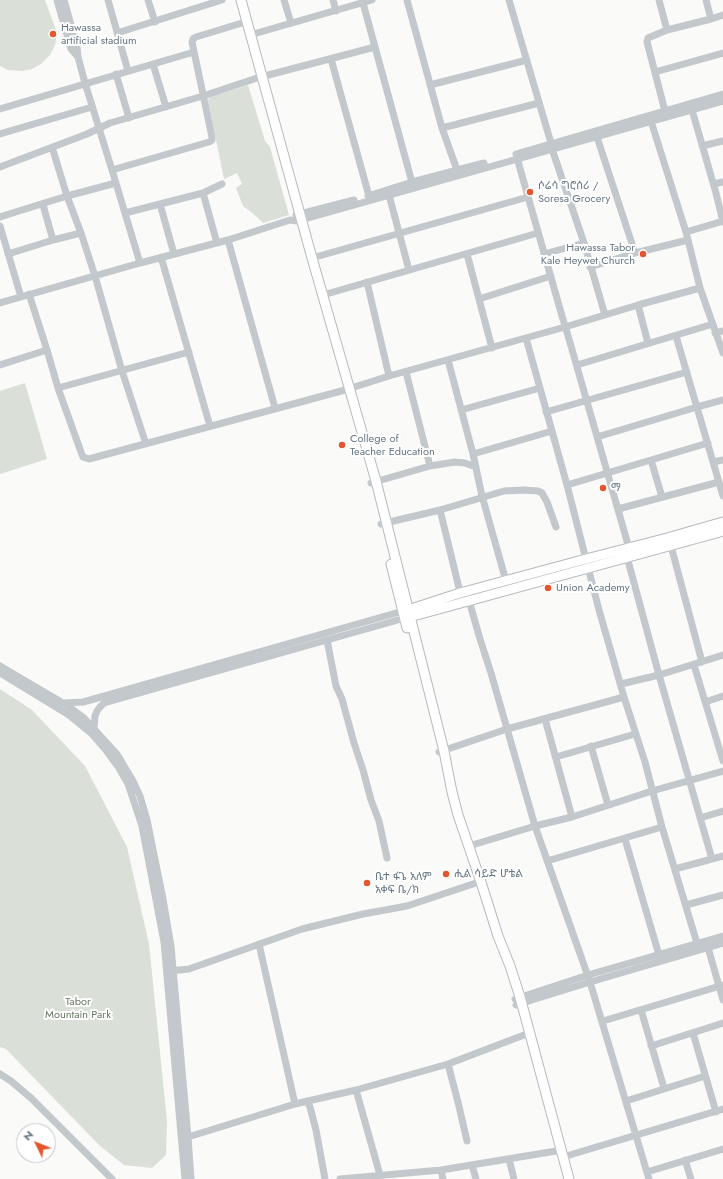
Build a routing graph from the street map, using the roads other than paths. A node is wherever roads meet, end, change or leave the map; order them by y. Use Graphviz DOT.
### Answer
graph roads {
  1 [pos="57,0"];
  2 [pos="64,0"];
  3 [pos="108,0"];
  4 [pos="148,0"];
  5 [pos="222,0"];
  6 [pos="236,0"];
  7 [pos="241,0"];
  8 [pos="284,0"];
  9 [pos="333,0"];
  10 [pos="372,0"];
  11 [pos="407,0"];
  12 [pos="510,0"];
  13 [pos="659,0"];
  14 [pos="706,0"];
  15 [pos="363,3"];
  16 [pos="336,11"];
  17 [pos="723,14"];
  18 [pos="711,19"];
  19 [pos="155,22"];
  20 [pos="242,23"];
  21 [pos="291,23"];
  22 [pos="667,30"];
  23 [pos="117,33"];
  24 [pos="250,35"];
  25 [pos="375,47"];
  26 [pos="194,52"];
  27 [pos="723,53"];
  28 [pos="78,57"];
  29 [pos="331,59"];
  30 [pos="527,60"];
  31 [pos="153,64"];
  32 [pos="128,71"];
  33 [pos="655,72"];
  34 [pos="116,74"];
  35 [pos="260,77"];
  36 [pos="85,83"];
  37 [pos="430,86"];
  38 [pos="723,94"];
  39 [pos="203,96"];
  40 [pos="723,101"];
  41 [pos="539,102"];
  42 [pos="92,107"];
  43 [pos="166,107"];
  44 [pos="0,108"];
  45 [pos="692,110"];
  46 [pos="665,111"];
  47 [pos="129,118"];
  48 [pos="650,119"];
  49 [pos="99,128"];
  50 [pos="442,128"];
  51 [pos="0,134"];
  52 [pos="597,137"];
  53 [pos="723,141"];
  54 [pos="552,146"];
  55 [pos="702,146"];
  56 [pos="52,147"];
  57 [pos="517,158"];
  58 [pos="0,166"];
  59 [pos="112,170"];
  60 [pos="456,170"];
  61 [pos="723,182"];
  62 [pos="116,183"];
  63 [pos="222,184"];
  64 [pos="714,184"];
  65 [pos="412,185"];
  66 [pos="203,193"];
  67 [pos="389,195"];
  68 [pos="67,196"];
  69 [pos="369,196"];
  70 [pos="528,197"];
  71 [pos="160,204"];
  72 [pos="43,205"];
  73 [pos="125,213"];
  74 [pos="0,217"];
  75 [pos="297,218"];
  76 [pos="723,222"];
  77 [pos="0,226"];
  78 [pos="686,232"];
  79 [pos="399,233"];
  80 [pos="538,233"];
  81 [pos="81,234"];
  82 [pos="53,240"];
  83 [pos="228,240"];
  84 [pos="688,240"];
  85 [pos="217,243"];
  86 [pos="584,243"];
  87 [pos="635,253"];
  88 [pos="8,254"];
  89 [pos="174,254"];
  90 [pos="467,254"];
  91 [pos="544,254"];
  92 [pos="161,257"];
  93 [pos="312,258"];
  94 [pos="140,263"];
  95 [pos="590,267"];
  96 [pos="409,270"];
  97 [pos="95,276"];
  98 [pos="551,276"];
  99 [pos="367,282"];
  100 [pos="700,288"];
  101 [pos="29,294"];
  102 [pos="323,295"];
  103 [pos="22,297"];
  104 [pos="479,299"];
  105 [pos="0,303"];
  106 [pos="638,305"];
  107 [pos="605,315"];
  108 [pos="713,324"];
  109 [pos="565,327"];
  110 [pos="723,331"];
  111 [pos="715,333"];
  112 [pos="676,336"];
  113 [pos="526,338"];
  114 [pos="648,344"];
  115 [pos="492,348"];
  116 [pos="47,350"];
  117 [pos="189,352"];
  118 [pos="723,353"];
  119 [pos="448,360"];
  120 [pos="0,365"];
  121 [pos="577,365"];
  122 [pos="122,371"];
  123 [pos="406,372"];
  124 [pos="687,372"];
  125 [pos="389,376"];
  126 [pos="58,388"];
  127 [pos="540,388"];
  128 [pos="347,389"];
  129 [pos="723,400"];
  130 [pos="587,401"];
  131 [pos="697,407"];
  132 [pos="275,408"];
  133 [pos="461,410"];
  134 [pos="546,412"];
  135 [pos="210,426"];
  136 [pos="552,431"];
  137 [pos="598,437"];
  138 [pos="708,443"];
  139 [pos="146,444"];
  140 [pos="473,454"];
  141 [pos="651,460"];
  142 [pos="723,460"];
  143 [pos="713,462"];
  144 [pos="430,466"];
  145 [pos="476,467"];
  146 [pos="607,473"];
  147 [pos="374,482"];
  148 [pos="719,482"];
  149 [pos="567,485"];
  150 [pos="482,496"];
  151 [pos="723,496"];
  152 [pos="662,497"];
  153 [pos="618,509"];
  154 [pos="440,510"];
  155 [pos="723,522"];
  156 [pos="384,523"];
  157 [pos="556,527"];
  158 [pos="723,531"];
  159 [pos="669,542"];
  160 [pos="629,548"];
  161 [pos="627,557"];
  162 [pos="586,559"];
  163 [pos="588,568"];
  164 [pos="506,581"];
  165 [pos="465,597"];
  166 [pos="407,614"];
  167 [pos="327,640"];
  168 [pos="723,656"];
  169 [pos="702,662"];
  170 [pos="694,665"];
  171 [pos="0,666"];
  172 [pos="0,673"];
  173 [pos="659,675"];
  174 [pos="621,684"];
  175 [pos="135,691"];
  176 [pos="723,696"];
  177 [pos="624,697"];
  178 [pos="705,702"];
  179 [pos="63,703"];
  180 [pos="545,719"];
  181 [pos="94,729"];
  182 [pos="507,729"];
  183 [pos="723,730"];
  184 [pos="635,734"];
  185 [pos="715,734"];
  186 [pos="591,746"];
  187 [pos="441,751"];
  188 [pos="556,757"];
  189 [pos="723,761"];
  190 [pos="723,771"];
  191 [pos="689,780"];
  192 [pos="652,791"];
  193 [pos="608,805"];
  194 [pos="723,811"];
  195 [pos="572,817"];
  196 [pos="700,818"];
  197 [pos="535,826"];
  198 [pos="662,827"];
  199 [pos="625,839"];
  200 [pos="469,846"];
  201 [pos="723,856"];
  202 [pos="387,858"];
  203 [pos="712,859"];
  204 [pos="547,862"];
  205 [pos="675,869"];
  206 [pos="476,883"];
  207 [pos="723,895"];
  208 [pos="160,900"];
  209 [pos="686,905"];
  210 [pos="723,936"];
  211 [pos="723,943"];
  212 [pos="259,944"];
  213 [pos="707,944"];
  214 [pos="698,947"];
  215 [pos="659,955"];
  216 [pos="169,971"];
  217 [pos="589,978"];
  218 [pos="721,985"];
  219 [pos="723,1000"];
  220 [pos="518,1002"];
  221 [pos="641,1010"];
  222 [pos="603,1021"];
  223 [pos="723,1024"];
  224 [pos="693,1033"];
  225 [pos="524,1035"];
  226 [pos="651,1046"];
  227 [pos="448,1064"];
  228 [pos="0,1074"];
  229 [pos="705,1076"];
  230 [pos="664,1088"];
  231 [pos="356,1090"];
  232 [pos="307,1101"];
  233 [pos="626,1101"];
  234 [pos="295,1104"];
  235 [pos="719,1110"];
  236 [pos="636,1136"];
  237 [pos="188,1137"];
  238 [pos="467,1141"];
  239 [pos="723,1148"];
  240 [pos="559,1154"];
  241 [pos="508,1159"];
  242 [pos="685,1160"];
  243 [pos="472,1165"];
  244 [pos="441,1170"];
  245 [pos="380,1175"];
  246 [pos="648,1176"];
  247 [pos="360,1178"];
  248 [pos="112,1179"];
  249 [pos="185,1179"];
  250 [pos="190,1179"];
  251 [pos="325,1179"];
  252 [pos="340,1179"];
  253 [pos="443,1179"];
  254 [pos="476,1179"];
  255 [pos="514,1179"];
  256 [pos="564,1179"];
  257 [pos="569,1179"];
  258 [pos="691,1179"];
  1 -- 28 [label="street"];
  2 -- 28 [label="street"];
  3 -- 23 [label="street"];
  4 -- 19 [label="street"];
  5 -- 19 [label="street"];
  6 -- 20 [label="main road"];
  7 -- 24 [label="main road"];
  8 -- 21 [label="street"];
  9 -- 16 [label="street"];
  10 -- 15 [label="street"];
  11 -- 37 [label="street"];
  12 -- 30 [label="street"];
  13 -- 22 [label="street"];
  14 -- 18 [label="street"];
  15 -- 16 [label="street"];
  15 -- 25 [label="street"];
  16 -- 21 [label="street"];
  17 -- 18 [label="street"];
  18 -- 22 [label="street"];
  19 -- 23 [label="street"];
  20 -- 26 [label="street"];
  20 -- 35 [label="main road"];
  21 -- 24 [label="street"];
  22 -- 33 [label="street"];
  23 -- 32 [label="street"];
  24 -- 35 [label="main road"];
  25 -- 29 [label="street"];
  25 -- 65 [label="street"];
  26 -- 31 [label="street"];
  26 -- 39 [label="street"];
  27 -- 33 [label="street"];
  28 -- 36 [label="street"];
  29 -- 35 [label="street"];
  29 -- 69 [label="street"];
  30 -- 37 [label="street"];
  30 -- 41 [label="street"];
  31 -- 32 [label="street"];
  31 -- 43 [label="street"];
  32 -- 34 [label="street"];
  33 -- 46 [label="street"];
  34 -- 36 [label="street"];
  34 -- 47 [label="street"];
  35 -- 39 [label="street"];
  35 -- 75 [label="main road"];
  36 -- 42 [label="street"];
  36 -- 44 [label="street"];
  37 -- 50 [label="street"];
  38 -- 46 [label="street"];
  39 -- 43 [label="street"];
  39 -- 59 [label="street"];
  40 -- 45 [label="street"];
  41 -- 50 [label="street"];
  41 -- 54 [label="street"];
  42 -- 49 [label="street"];
  42 -- 51 [label="street"];
  43 -- 47 [label="street"];
  45 -- 48 [label="street"];
  45 -- 55 [label="street"];
  46 -- 48 [label="street"];
  47 -- 49 [label="street"];
  48 -- 52 [label="street"];
  48 -- 54 [label="street"];
  48 -- 78 [label="street"];
  49 -- 56 [label="street"];
  49 -- 59 [label="street"];
  50 -- 60 [label="street"];
  52 -- 54 [label="street"];
  52 -- 87 [label="street"];
  53 -- 55 [label="street"];
  54 -- 57 [label="street"];
  54 -- 60 [label="street"];
  54 -- 86 [label="street"];
  55 -- 64 [label="street"];
  56 -- 58 [label="street"];
  56 -- 68 [label="street"];
  57 -- 65 [label="street"];
  57 -- 70 [label="street"];
  59 -- 62 [label="street"];
  60 -- 65 [label="street"];
  61 -- 64 [label="street"];
  62 -- 68 [label="street"];
  62 -- 73 [label="street"];
  63 -- 66 [label="street"];
  64 -- 76 [label="street"];
  65 -- 67 [label="street"];
  65 -- 69 [label="street"];
  66 -- 71 [label="street"];
  66 -- 85 [label="street"];
  67 -- 75 [label="street"];
  67 -- 79 [label="street"];
  68 -- 72 [label="street"];
  68 -- 81 [label="street"];
  69 -- 75 [label="street"];
  70 -- 79 [label="street"];
  70 -- 80 [label="street"];
  71 -- 73 [label="street"];
  71 -- 89 [label="street"];
  72 -- 74 [label="street"];
  72 -- 82 [label="street"];
  73 -- 94 [label="street"];
  75 -- 83 [label="street"];
  75 -- 93 [label="main road"];
  75 -- 128 [label="main road"];
  76 -- 78 [label="street"];
  77 -- 88 [label="street"];
  78 -- 84 [label="street"];
  79 -- 93 [label="street"];
  79 -- 96 [label="street"];
  80 -- 90 [label="street"];
  80 -- 91 [label="street"];
  81 -- 82 [label="street"];
  81 -- 97 [label="street"];
  82 -- 88 [label="street"];
  83 -- 85 [label="street"];
  83 -- 132 [label="street"];
  84 -- 87 [label="street"];
  84 -- 100 [label="street"];
  85 -- 89 [label="street"];
  86 -- 91 [label="street"];
  86 -- 95 [label="street"];
  87 -- 95 [label="street"];
  88 -- 103 [label="street"];
  89 -- 92 [label="street"];
  90 -- 96 [label="street"];
  90 -- 104 [label="street"];
  91 -- 98 [label="street"];
  92 -- 94 [label="street"];
  92 -- 117 [label="street"];
  93 -- 102 [label="main road"];
  94 -- 97 [label="street"];
  95 -- 107 [label="street"];
  96 -- 99 [label="street"];
  97 -- 101 [label="street"];
  97 -- 122 [label="street"];
  98 -- 104 [label="street"];
  98 -- 109 [label="street"];
  99 -- 102 [label="street"];
  99 -- 125 [label="street"];
  100 -- 106 [label="street"];
  100 -- 108 [label="street"];
  101 -- 103 [label="street"];
  101 -- 116 [label="street"];
  102 -- 128 [label="main road"];
  103 -- 105 [label="street"];
  104 -- 115 [label="street"];
  106 -- 107 [label="street"];
  106 -- 114 [label="street"];
  107 -- 109 [label="street"];
  108 -- 111 [label="street"];
  108 -- 112 [label="street"];
  109 -- 113 [label="street"];
  109 -- 121 [label="street"];
  110 -- 111 [label="street"];
  111 -- 118 [label="street"];
  112 -- 114 [label="street"];
  112 -- 124 [label="street"];
  113 -- 115 [label="street"];
  113 -- 127 [label="street"];
  114 -- 121 [label="street"];
  115 -- 119 [label="street"];
  116 -- 120 [label="street"];
  116 -- 126 [label="street"];
  117 -- 122 [label="street"];
  117 -- 135 [label="street"];
  119 -- 123 [label="street"];
  119 -- 133 [label="street"];
  121 -- 130 [label="street"];
  122 -- 126 [label="street"];
  122 -- 139 [label="street"];
  123 -- 125 [label="street"];
  123 -- 144 [label="street"];
  124 -- 130 [label="street"];
  124 -- 131 [label="street"];
  125 -- 128 [label="street"];
  126 -- 139 [label="street"];
  127 -- 133 [label="street"];
  127 -- 134 [label="street"];
  128 -- 132 [label="street"];
  128 -- 147 [label="main road"];
  129 -- 131 [label="street"];
  130 -- 134 [label="street"];
  130 -- 137 [label="street"];
  131 -- 137 [label="street"];
  131 -- 138 [label="street"];
  132 -- 135 [label="street"];
  133 -- 140 [label="street"];
  134 -- 136 [label="street"];
  135 -- 139 [label="street"];
  136 -- 140 [label="street"];
  136 -- 149 [label="street"];
  137 -- 146 [label="street"];
  138 -- 141 [label="street"];
  138 -- 143 [label="street"];
  140 -- 145 [label="street"];
  141 -- 146 [label="street"];
  141 -- 152 [label="street"];
  142 -- 143 [label="street"];
  143 -- 148 [label="street"];
  144 -- 145 [label="street"];
  144 -- 147 [label="street"];
  145 -- 150 [label="street"];
  146 -- 149 [label="street"];
  146 -- 153 [label="street"];
  147 -- 156 [label="main road"];
  148 -- 151 [label="street"];
  148 -- 152 [label="street"];
  149 -- 162 [label="street"];
  150 -- 154 [label="street"];
  150 -- 157 [label="street"];
  150 -- 164 [label="street"];
  152 -- 153 [label="street"];
  153 -- 160 [label="street"];
  154 -- 156 [label="street"];
  154 -- 165 [label="street"];
  155 -- 159 [label="main road"];
  156 -- 166 [label="main road"];
  158 -- 159 [label="main road"];
  159 -- 160 [label="main road"];
  159 -- 161 [label="main road"];
  159 -- 169 [label="street"];
  160 -- 162 [label="main road"];
  161 -- 163 [label="main road"];
  161 -- 173 [label="street"];
  162 -- 163 [label="street"];
  162 -- 164 [label="main road"];
  163 -- 165 [label="main road"];
  163 -- 174 [label="street"];
  164 -- 165 [label="main road"];
  165 -- 166 [label="main road"];
  165 -- 182 [label="street"];
  166 -- 167 [label="street"];
  166 -- 175 [label="street"];
  166 -- 187 [label="main road"];
  167 -- 175 [label="street"];
  167 -- 202 [label="street"];
  168 -- 169 [label="street"];
  169 -- 170 [label="street"];
  170 -- 173 [label="street"];
  170 -- 178 [label="street"];
  171 -- 179 [label="street"];
  172 -- 208 [label="street"];
  173 -- 174 [label="street"];
  173 -- 191 [label="street"];
  174 -- 177 [label="street"];
  175 -- 179 [label="street"];
  175 -- 181 [label="street"];
  176 -- 178 [label="street"];
  177 -- 180 [label="street"];
  177 -- 184 [label="street"];
  178 -- 185 [label="street"];
  179 -- 181 [label="street"];
  180 -- 182 [label="street"];
  180 -- 188 [label="street"];
  181 -- 208 [label="street"];
  182 -- 187 [label="street"];
  182 -- 197 [label="street"];
  183 -- 185 [label="street"];
  184 -- 186 [label="street"];
  184 -- 192 [label="street"];
  185 -- 189 [label="street"];
  186 -- 188 [label="street"];
  186 -- 193 [label="street"];
  187 -- 200 [label="main road"];
  187 -- 206 [label="main road"];
  188 -- 195 [label="street"];
  190 -- 191 [label="street"];
  191 -- 192 [label="street"];
  191 -- 196 [label="street"];
  192 -- 193 [label="street"];
  192 -- 198 [label="street"];
  193 -- 195 [label="street"];
  194 -- 196 [label="street"];
  195 -- 197 [label="street"];
  196 -- 203 [label="street"];
  197 -- 200 [label="street"];
  197 -- 204 [label="street"];
  198 -- 199 [label="street"];
  198 -- 205 [label="street"];
  199 -- 204 [label="street"];
  199 -- 215 [label="street"];
  200 -- 220 [label="main road"];
  201 -- 203 [label="street"];
  203 -- 205 [label="street"];
  204 -- 217 [label="street"];
  205 -- 209 [label="street"];
  206 -- 212 [label="street"];
  206 -- 220 [label="main road"];
  207 -- 209 [label="street"];
  208 -- 216 [label="street"];
  209 -- 214 [label="street"];
  210 -- 213 [label="street"];
  211 -- 213 [label="street"];
  212 -- 216 [label="street"];
  212 -- 234 [label="street"];
  213 -- 214 [label="street"];
  213 -- 218 [label="street"];
  214 -- 215 [label="street"];
  214 -- 217 [label="street"];
  215 -- 217 [label="street"];
  216 -- 237 [label="street"];
  216 -- 249 [label="street"];
  217 -- 220 [label="street"];
  217 -- 222 [label="street"];
  218 -- 219 [label="street"];
  218 -- 221 [label="street"];
  220 -- 225 [label="main road"];
  220 -- 240 [label="main road"];
  221 -- 222 [label="street"];
  221 -- 226 [label="street"];
  222 -- 233 [label="street"];
  223 -- 224 [label="street"];
  224 -- 226 [label="street"];
  224 -- 229 [label="street"];
  225 -- 227 [label="street"];
  225 -- 240 [label="main road"];
  226 -- 230 [label="street"];
  227 -- 231 [label="street"];
  227 -- 238 [label="street"];
  228 -- 248 [label="street"];
  229 -- 230 [label="street"];
  229 -- 235 [label="street"];
  230 -- 233 [label="street"];
  231 -- 232 [label="street"];
  231 -- 245 [label="street"];
  232 -- 234 [label="street"];
  232 -- 251 [label="street"];
  233 -- 236 [label="street"];
  234 -- 237 [label="street"];
  235 -- 236 [label="street"];
  236 -- 240 [label="street"];
  236 -- 246 [label="street"];
  237 -- 250 [label="street"];
  239 -- 242 [label="street"];
  240 -- 241 [label="street"];
  240 -- 256 [label="main road"];
  240 -- 257 [label="main road"];
  241 -- 243 [label="street"];
  241 -- 255 [label="street"];
  242 -- 246 [label="street"];
  242 -- 258 [label="street"];
  243 -- 244 [label="street"];
  243 -- 254 [label="street"];
  244 -- 245 [label="street"];
  244 -- 253 [label="street"];
  245 -- 247 [label="street"];
  247 -- 252 [label="street"];
}
